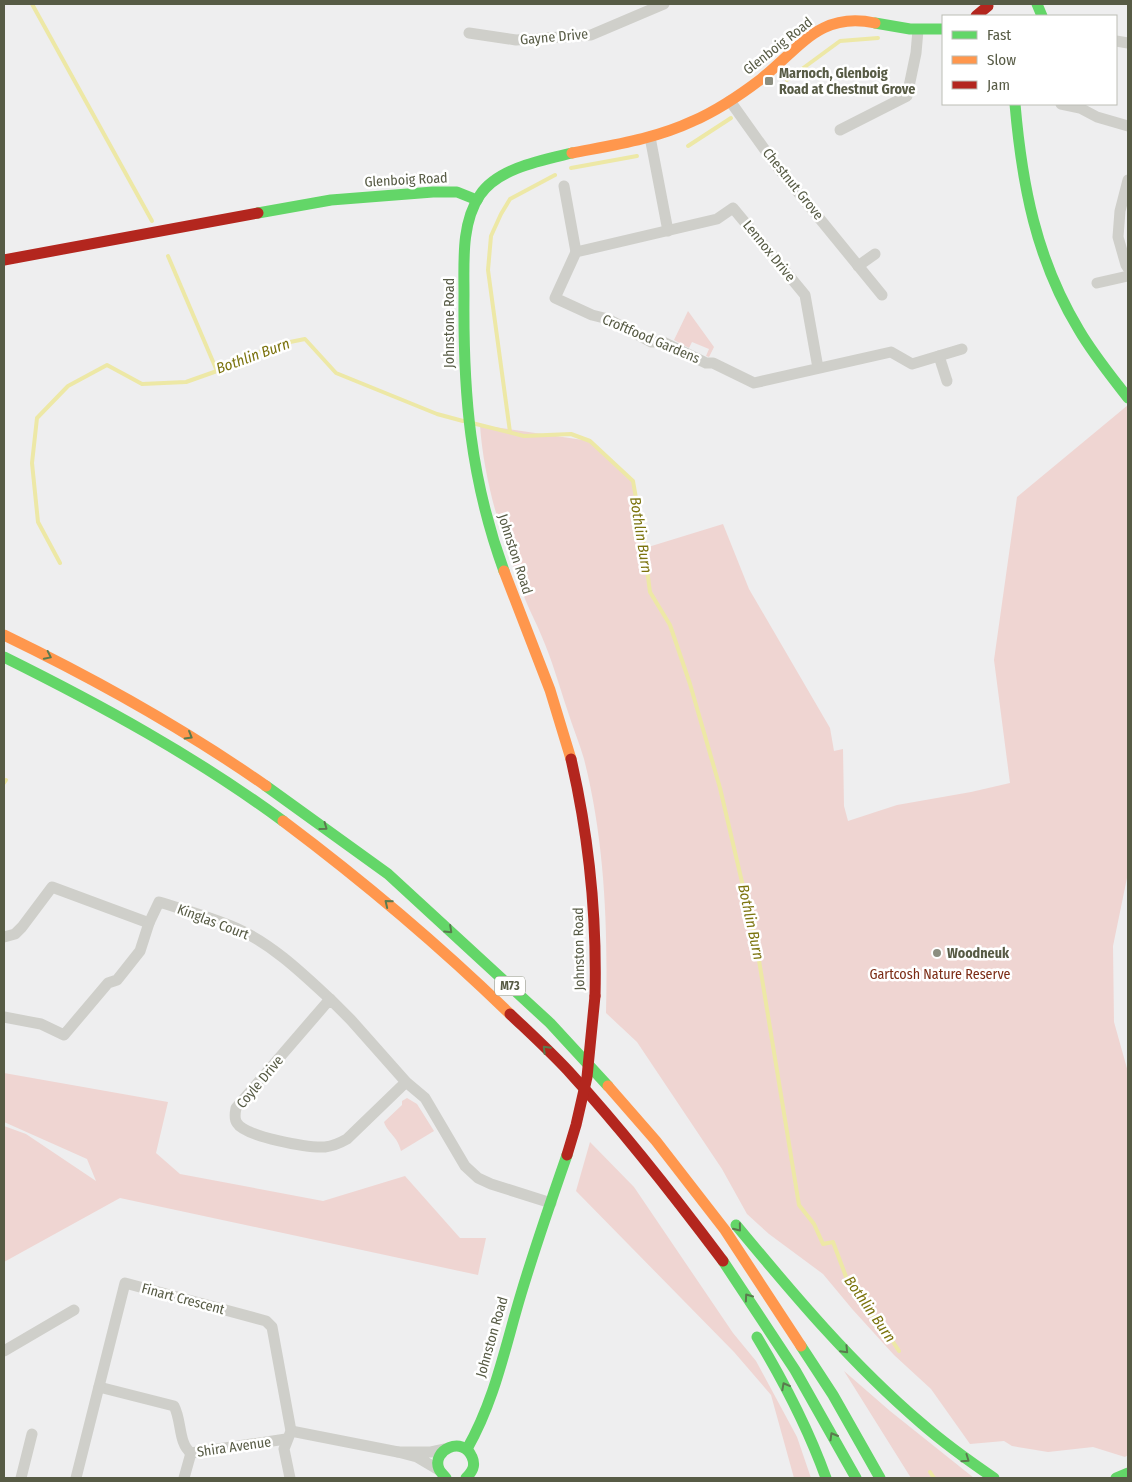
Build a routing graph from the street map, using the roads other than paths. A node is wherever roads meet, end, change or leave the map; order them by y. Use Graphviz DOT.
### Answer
graph roads {
  1 [pos="664,4"];
  2 [pos="942,29"];
  3 [pos="918,30"];
  4 [pos="469,33"];
  5 [pos="730,101"];
  6 [pos="1015,105"];
  7 [pos="1066,105"];
  8 [pos="1128,126"];
  9 [pos="840,130"];
  10 [pos="650,137"];
  11 [pos="1128,180"];
  12 [pos="564,186"];
  13 [pos="477,200"];
  14 [pos="668,231"];
  15 [pos="576,252"];
  16 [pos="875,254"];
  17 [pos="4,260"];
  18 [pos="858,266"];
  19 [pos="1128,268"];
  20 [pos="1128,276"];
  21 [pos="1097,283"];
  22 [pos="882,295"];
  23 [pos="962,349"];
  24 [pos="939,356"];
  25 [pos="818,368"];
  26 [pos="947,382"];
  27 [pos="1128,398"];
  28 [pos="471,448"];
  29 [pos="4,635"];
  30 [pos="4,657"];
  31 [pos="149,923"];
  32 [pos="4,937"];
  33 [pos="330,1000"];
  34 [pos="4,1017"];
  35 [pos="569,1072"];
  36 [pos="599,1076"];
  37 [pos="406,1082"];
  38 [pos="551,1203"];
  39 [pos="703,1253"];
  40 [pos="74,1310"];
  41 [pos="751,1327"];
  42 [pos="4,1350"];
  43 [pos="99,1387"];
  44 [pos="32,1434"];
  45 [pos="289,1435"];
  46 [pos="445,1448"];
  47 [pos="467,1449"];
  48 [pos="398,1452"];
  49 [pos="191,1454"];
  50 [pos="1128,1473"];
  51 [pos="442,1474"];
  52 [pos="21,1478"];
  53 [pos="76,1478"];
  54 [pos="184,1478"];
  55 [pos="290,1478"];
  56 [pos="466,1478"];
  57 [pos="826,1478"];
  58 [pos="856,1478"];
  59 [pos="880,1478"];
  60 [pos="994,1478"];
  61 [pos="1116,1478"];
  1 -- 4 [label="street, Gayne Drive"];
  2 -- 3 [label="main road, Glenboig Road"];
  3 -- 5 [label="main road, Glenboig Road"];
  3 -- 9 [label="street"];
  5 -- 10 [label="main road, Glenboig Road"];
  5 -- 18 [label="street, Chestnut Grove"];
  6 -- 27 [label="main road"];
  7 -- 8 [label="street"];
  10 -- 13 [label="main road, Glenboig Road"];
  10 -- 14 [label="street"];
  11 -- 19 [label="street"];
  12 -- 15 [label="street"];
  13 -- 17 [label="main road, Glenboig Road"];
  13 -- 28 [label="main road, Johnstone Road"];
  14 -- 15 [label="street"];
  14 -- 25 [label="street, Lennox Drive"];
  15 -- 25 [label="street, Croftfood Gardens"];
  16 -- 18 [label="street"];
  18 -- 22 [label="street, Chestnut Grove"];
  20 -- 21 [label="street"];
  23 -- 24 [label="street, Croftfood Gardens"];
  24 -- 25 [label="street, Croftfood Gardens"];
  24 -- 26 [label="street"];
  28 -- 38 [label="main road, Johnston Road, bridge"];
  29 -- 36 [label="main road, M73, one-way"];
  35 -- 30 [label="main road, M73, one-way"];
  31 -- 32 [label="street"];
  31 -- 33 [label="street, Kinglas Court"];
  31 -- 34 [label="street, Kinglas Court"];
  33 -- 37 [label="street"];
  33 -- 37 [label="street, Coyle Drive"];
  35 -- 39 [label="main road"];
  58 -- 35 [label="main road, M73, one-way"];
  36 -- 59 [label="main road, M73"];
  36 -- 60 [label="main road, one-way"];
  37 -- 38 [label="street"];
  38 -- 47 [label="main road, Johnston Road"];
  40 -- 42 [label="street"];
  57 -- 41 [label="main road, one-way"];
  43 -- 45 [label="street, Finart Crescent"];
  43 -- 49 [label="street, Shira Avenue"];
  43 -- 53 [label="street, Finart Crescent"];
  44 -- 52 [label="street"];
  45 -- 48 [label="street"];
  45 -- 49 [label="street, Shira Avenue"];
  45 -- 55 [label="street, Finart Crescent"];
  46 -- 47 [label="main road"];
  46 -- 48 [label="street"];
  46 -- 51 [label="main road"];
  47 -- 56 [label="main road"];
  48 -- 51 [label="street"];
  49 -- 54 [label="street"];
  50 -- 61 [label="main road"];
}
